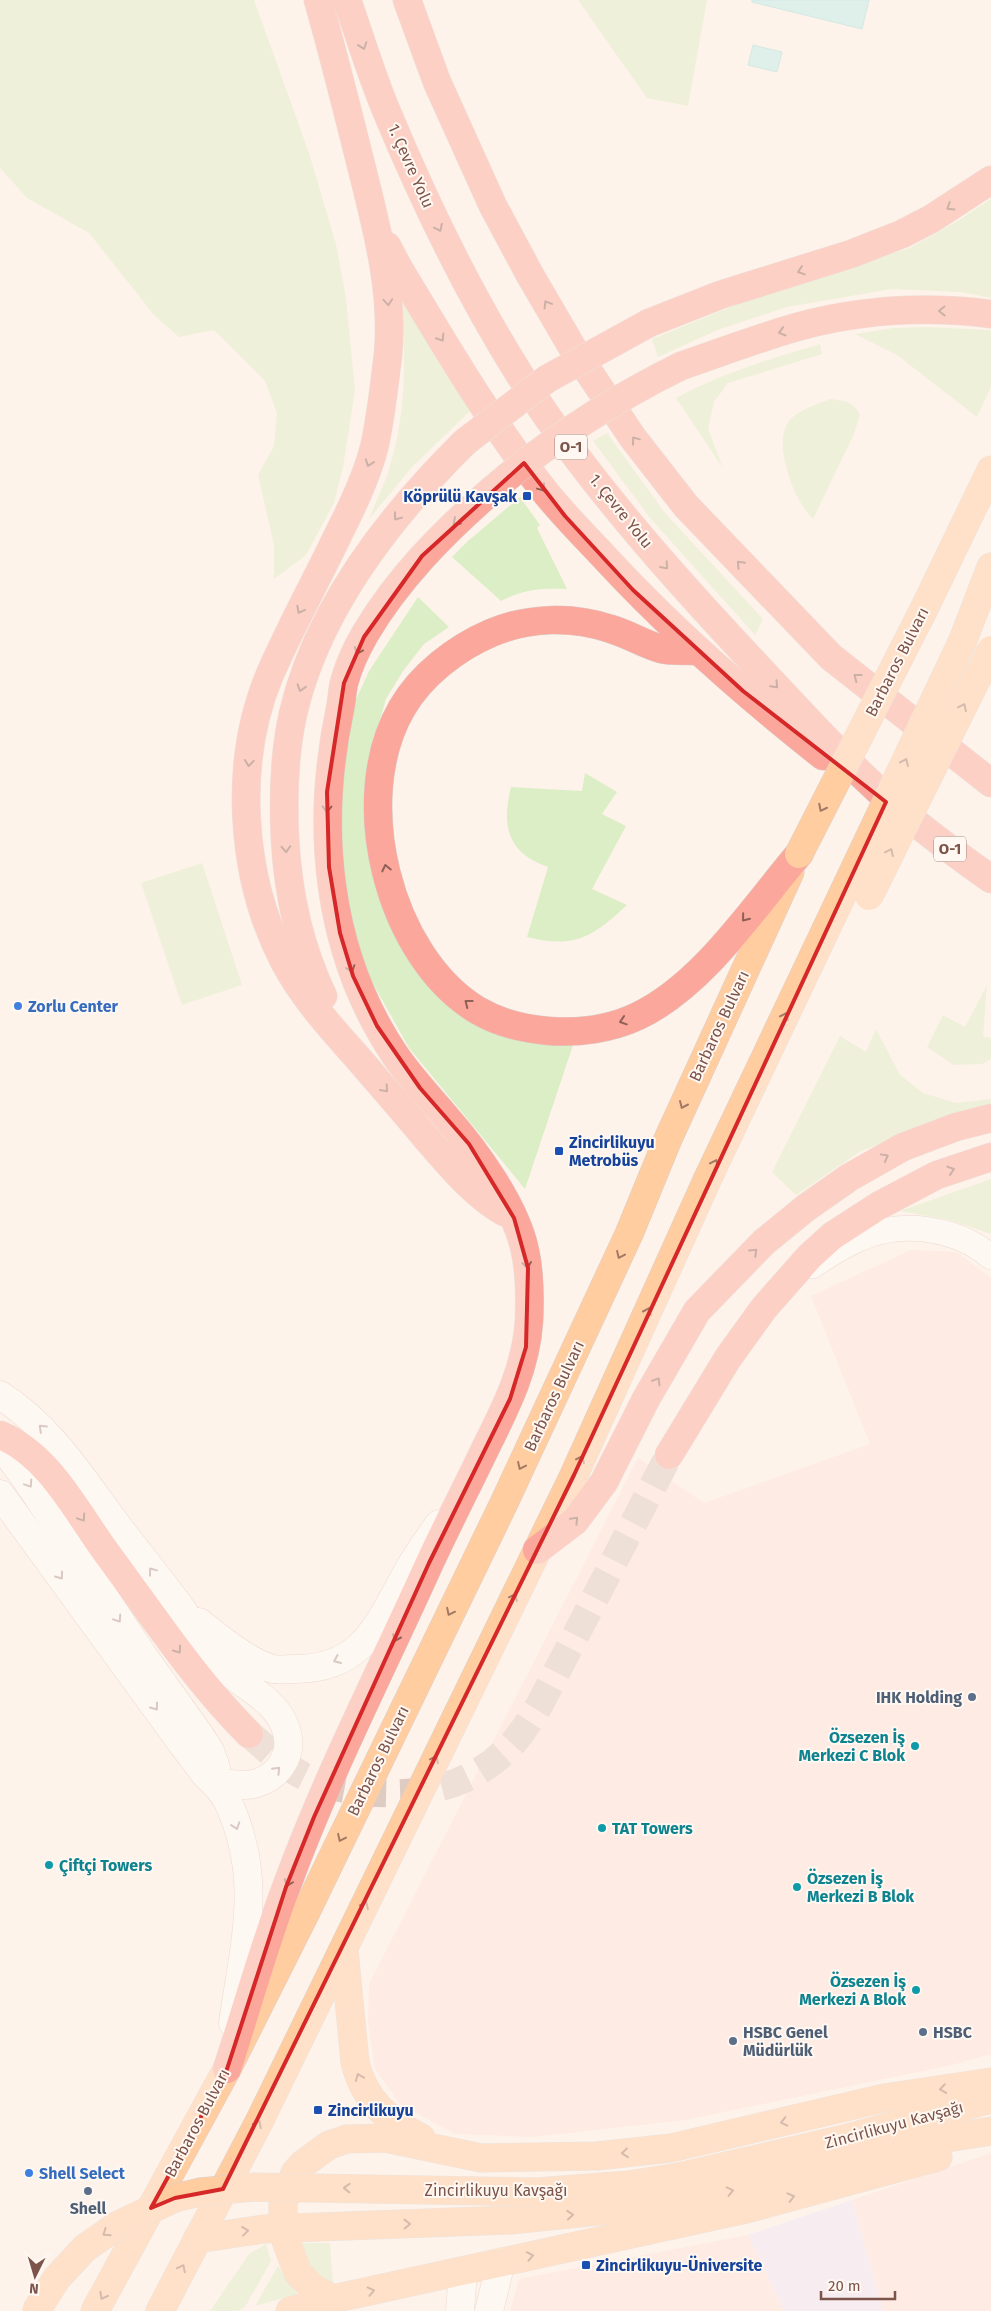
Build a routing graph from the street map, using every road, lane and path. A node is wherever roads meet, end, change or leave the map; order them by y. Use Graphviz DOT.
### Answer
graph roads {
  1 [pos="318,0"];
  2 [pos="347,0"];
  3 [pos="407,0"];
  4 [pos="991,180"];
  5 [pos="375,220"];
  6 [pos="991,314"];
  7 [pos="991,470"];
  8 [pos="991,567"];
  9 [pos="991,593"];
  10 [pos="963,640"];
  11 [pos="991,650"];
  12 [pos="698,651"];
  13 [pos="991,783"];
  14 [pos="909,818"];
  15 [pos="799,854"];
  16 [pos="991,879"];
  17 [pos="858,891"];
  18 [pos="353,1052"];
  19 [pos="991,1118"];
  20 [pos="991,1157"];
  21 [pos="514,1218"];
  22 [pos="991,1257"];
  23 [pos="783,1286"];
  24 [pos="0,1395"];
  25 [pos="0,1435"];
  26 [pos="0,1444"];
  27 [pos="669,1455"];
  28 [pos="469,1483"];
  29 [pos="0,1494"];
  30 [pos="537,1550"];
  31 [pos="181,1610"];
  32 [pos="249,1734"];
  33 [pos="215,1782"];
  34 [pos="344,1950"];
  35 [pos="227,2069"];
  36 [pos="991,2082"];
  37 [pos="991,2099"];
  38 [pos="991,2131"];
  39 [pos="991,2138"];
  40 [pos="464,2155"];
  41 [pos="283,2229"];
  42 [pos="197,2239"];
  43 [pos="501,2262"];
  44 [pos="463,2270"];
  45 [pos="334,2299"];
  46 [pos="36,2311"];
  47 [pos="95,2311"];
  48 [pos="160,2311"];
  49 [pos="290,2311"];
  50 [pos="460,2311"];
  51 [pos="489,2311"];
  1 -- 5 [label="highway"];
  2 -- 14 [label="highway, 1. Çevre Yolu / O-1, one-way"];
  13 -- 3 [label="highway, one-way"];
  4 -- 18 [label="highway, one-way, bridge"];
  5 -- 12 [label="highway, one-way"];
  5 -- 18 [label="highway, one-way"];
  6 -- 21 [label="highway, one-way, bridge"];
  7 -- 15 [label="main road, Barbaros Bulvarı, one-way, bridge"];
  8 -- 10 [label="main road"];
  9 -- 10 [label="main road"];
  17 -- 10 [label="main road, one-way, bridge"];
  17 -- 11 [label="main road, one-way, bridge"];
  12 -- 14 [label="highway"];
  15 -- 12 [label="highway, one-way"];
  14 -- 16 [label="highway, 1. Çevre Yolu / O-1"];
  15 -- 35 [label="main road, Barbaros Bulvarı, one-way"];
  30 -- 17 [label="main road, one-way"];
  18 -- 21 [label="highway, one-way"];
  30 -- 19 [label="highway, one-way"];
  23 -- 20 [label="highway, one-way"];
  21 -- 28 [label="highway, one-way"];
  22 -- 23 [label="street"];
  23 -- 27 [label="highway"];
  31 -- 24 [label="main road, one-way"];
  25 -- 32 [label="highway, one-way"];
  26 -- 33 [label="main road, one-way"];
  28 -- 31 [label="main road, one-way"];
  28 -- 35 [label="highway, one-way"];
  29 -- 33 [label="main road, one-way"];
  34 -- 30 [label="main road, one-way"];
  33 -- 31 [label="main road, one-way"];
  33 -- 35 [label="main road, one-way"];
  40 -- 34 [label="main road, one-way"];
  42 -- 34 [label="main road, one-way"];
  35 -- 47 [label="main road, Barbaros Bulvarı, one-way"];
  36 -- 40 [label="main road, one-way"];
  37 -- 46 [label="main road, Zincirlikuyu Kavşağı, one-way, bridge"];
  41 -- 38 [label="main road, one-way"];
  43 -- 39 [label="main road, one-way"];
  40 -- 41 [label="main road"];
  42 -- 41 [label="main road, one-way"];
  41 -- 45 [label="main road"];
  48 -- 42 [label="main road, one-way"];
  43 -- 44 [label="main road"];
  43 -- 51 [label="main road"];
  45 -- 44 [label="main road, one-way"];
  44 -- 50 [label="main road"];
  45 -- 49 [label="main road"];
}
